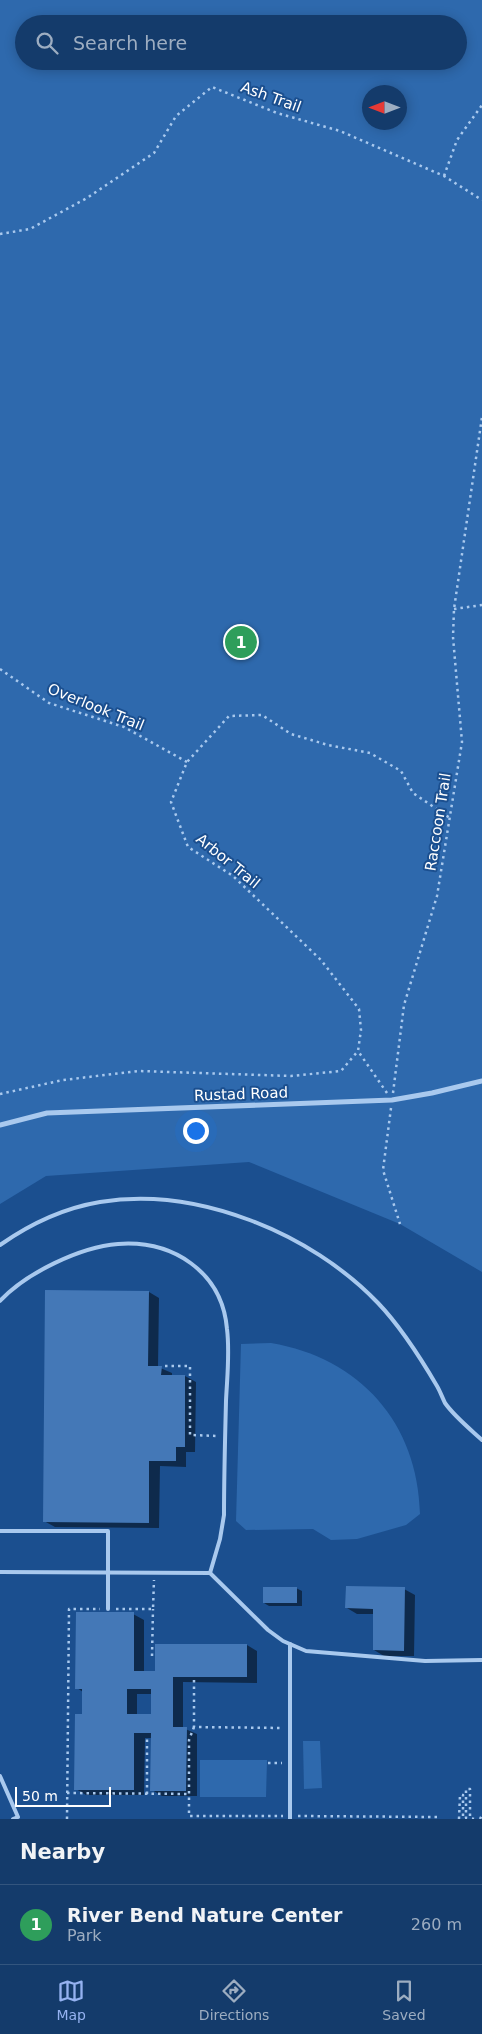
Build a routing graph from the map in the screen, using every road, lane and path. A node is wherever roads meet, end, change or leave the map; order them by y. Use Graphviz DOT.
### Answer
graph roads {
  1 [pos="482,105"];
  2 [pos="444,176"];
  3 [pos="482,200"];
  4 [pos="0,234"];
  5 [pos="482,417"];
  6 [pos="482,605"];
  7 [pos="454,609"];
  8 [pos="0,669"];
  9 [pos="187,762"];
  10 [pos="450,818"];
  11 [pos="358,1051"];
  12 [pos="482,1081"];
  13 [pos="0,1094"];
  14 [pos="392,1100"];
  15 [pos="0,1125"];
  16 [pos="400,1224"];
  17 [pos="0,1245"];
  18 [pos="0,1301"];
  19 [pos="165,1366"];
  20 [pos="225,1436"];
  21 [pos="482,1440"];
  22 [pos="0,1531"];
  23 [pos="0,1572"];
  24 [pos="108,1573"];
  25 [pos="154,1573"];
  26 [pos="210,1573"];
  27 [pos="108,1609"];
  28 [pos="153,1609"];
  29 [pos="290,1644"];
  30 [pos="152,1656"];
  31 [pos="482,1660"];
  32 [pos="194,1680"];
  33 [pos="291,1728"];
  34 [pos="147,1736"];
  35 [pos="291,1763"];
  36 [pos="268,1764"];
  37 [pos="0,1776"];
  38 [pos="67,1793"];
  39 [pos="147,1794"];
  40 [pos="189,1794"];
  41 [pos="482,1815"];
  42 [pos="13,1819"];
  43 [pos="67,1819"];
  44 [pos="290,1819"];
  45 [pos="459,1819"];
  46 [pos="474,1819"];
  47 [pos="480,1819"];
  1 -- 2 [label="path"];
  2 -- 3 [label="path, Ash Trail"];
  2 -- 4 [label="path, Ash Trail"];
  5 -- 7 [label="path, Raccoon Trail"];
  6 -- 7 [label="path"];
  7 -- 10 [label="path, Raccoon Trail"];
  8 -- 9 [label="path, Overlook Trail"];
  9 -- 10 [label="path, Arbor Trail"];
  9 -- 11 [label="path, Arbor Trail"];
  10 -- 14 [label="path, Raccoon Trail"];
  11 -- 13 [label="path"];
  11 -- 14 [label="path"];
  12 -- 14 [label="street, Rustad Road"];
  14 -- 15 [label="street, Rustad Road"];
  14 -- 16 [label="path, Raccoon Trail"];
  17 -- 21 [label="lane"];
  18 -- 20 [label="lane"];
  19 -- 20 [label="path"];
  20 -- 26 [label="lane"];
  22 -- 24 [label="lane"];
  23 -- 24 [label="lane"];
  24 -- 25 [label="lane"];
  24 -- 27 [label="lane"];
  25 -- 26 [label="lane"];
  25 -- 28 [label="path"];
  26 -- 29 [label="lane"];
  27 -- 28 [label="path"];
  27 -- 38 [label="path"];
  28 -- 30 [label="path"];
  29 -- 31 [label="lane"];
  29 -- 33 [label="lane"];
  32 -- 33 [label="path"];
  33 -- 35 [label="lane"];
  34 -- 39 [label="path"];
  35 -- 36 [label="path"];
  35 -- 44 [label="lane"];
  37 -- 42 [label="lane"];
  38 -- 39 [label="path"];
  38 -- 43 [label="path"];
  39 -- 40 [label="path"];
  41 -- 47 [label="path"];
  45 -- 46 [label="path"];
}
